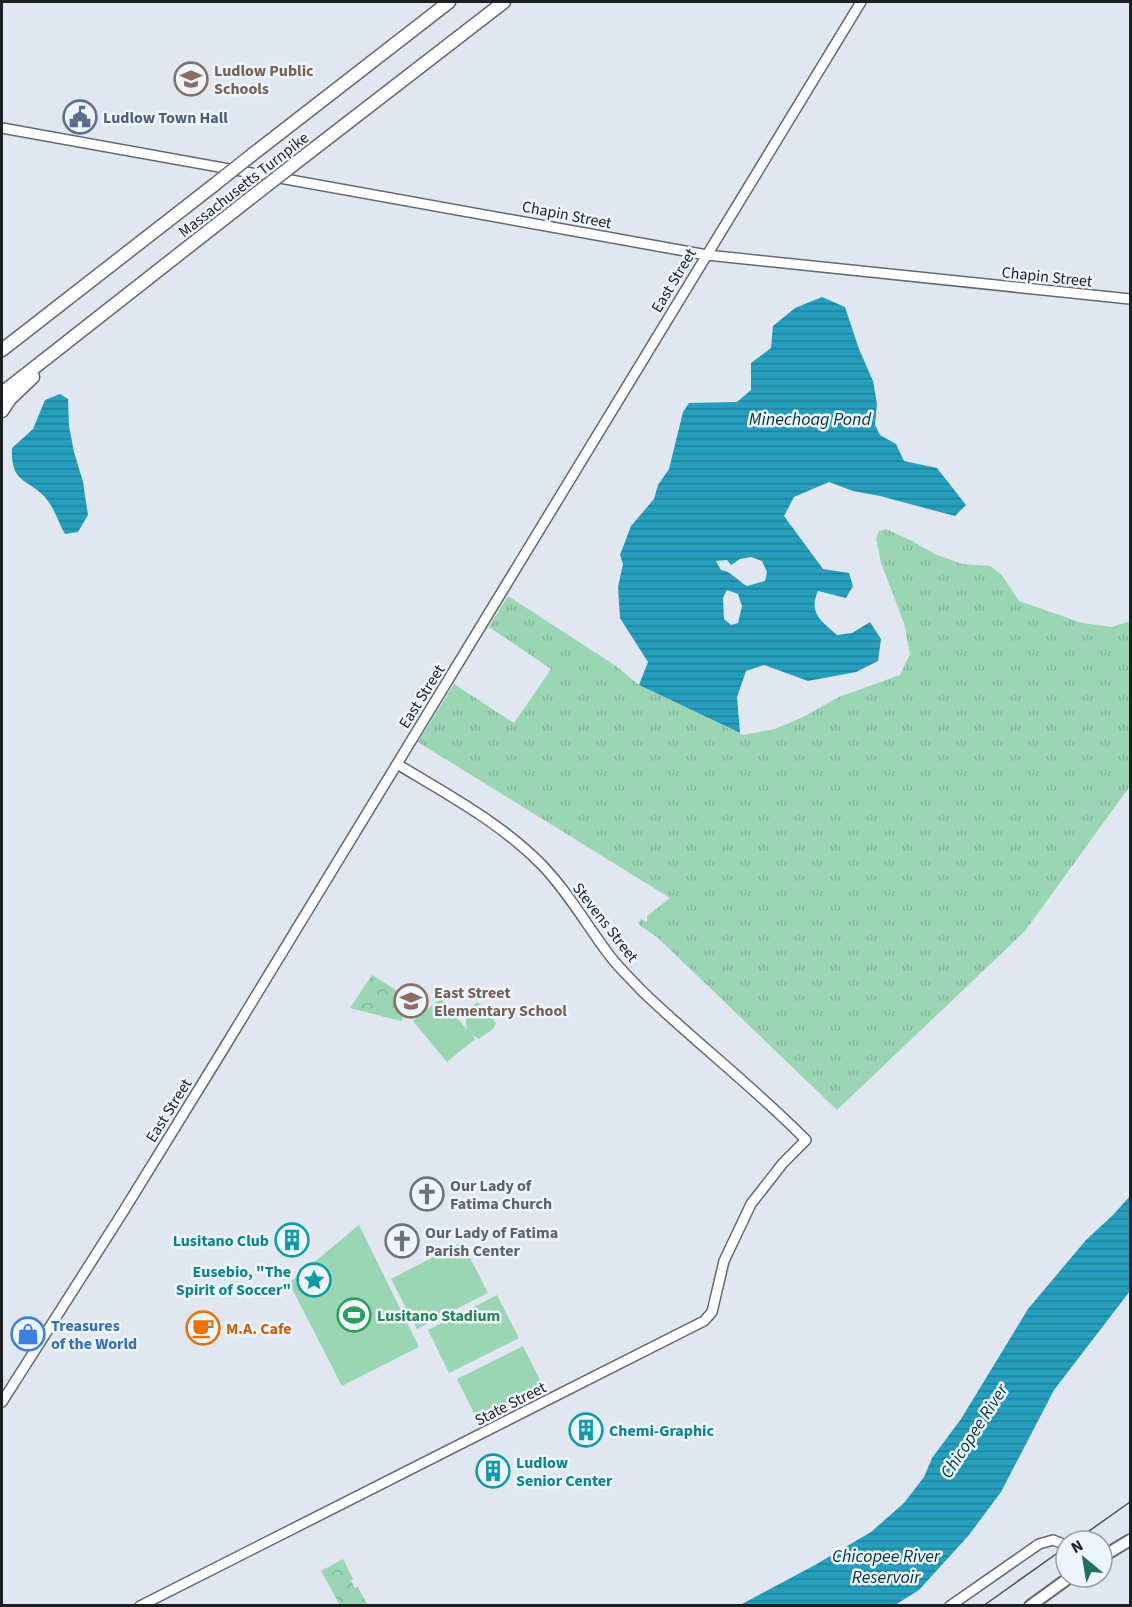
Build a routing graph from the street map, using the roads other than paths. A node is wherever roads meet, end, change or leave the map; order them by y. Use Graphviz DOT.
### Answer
graph roads {
  1 [pos="446,2"];
  2 [pos="504,2"];
  3 [pos="861,2"];
  4 [pos="2,128"];
  5 [pos="707,255"];
  6 [pos="146,280"];
  7 [pos="1131,299"];
  8 [pos="2,350"];
  9 [pos="2,393"];
  10 [pos="2,411"];
  11 [pos="397,764"];
  12 [pos="806,1140"];
  13 [pos="2,1402"];
  14 [pos="1131,1540"];
  15 [pos="1054,1541"];
  16 [pos="1114,1550"];
  17 [pos="1054,1588"];
  18 [pos="140,1605"];
  19 [pos="950,1605"];
  20 [pos="1030,1605"];
  1 -- 8 [label="highway, Massachusetts Turnpike, bridge"];
  2 -- 6 [label="highway, Massachusetts Turnpike, bridge"];
  3 -- 5 [label="main road, East Street"];
  4 -- 5 [label="main road, Chapin Street"];
  5 -- 7 [label="main road, Chapin Street"];
  5 -- 11 [label="main road, East Street"];
  6 -- 9 [label="highway, Massachusetts Turnpike"];
  6 -- 10 [label="highway"];
  11 -- 12 [label="main road, Stevens Street"];
  11 -- 13 [label="main road, East Street"];
  12 -- 18 [label="main road, State Street"];
  14 -- 16 [label="main road"];
  15 -- 19 [label="main road"];
  17 -- 20 [label="main road"];
}
